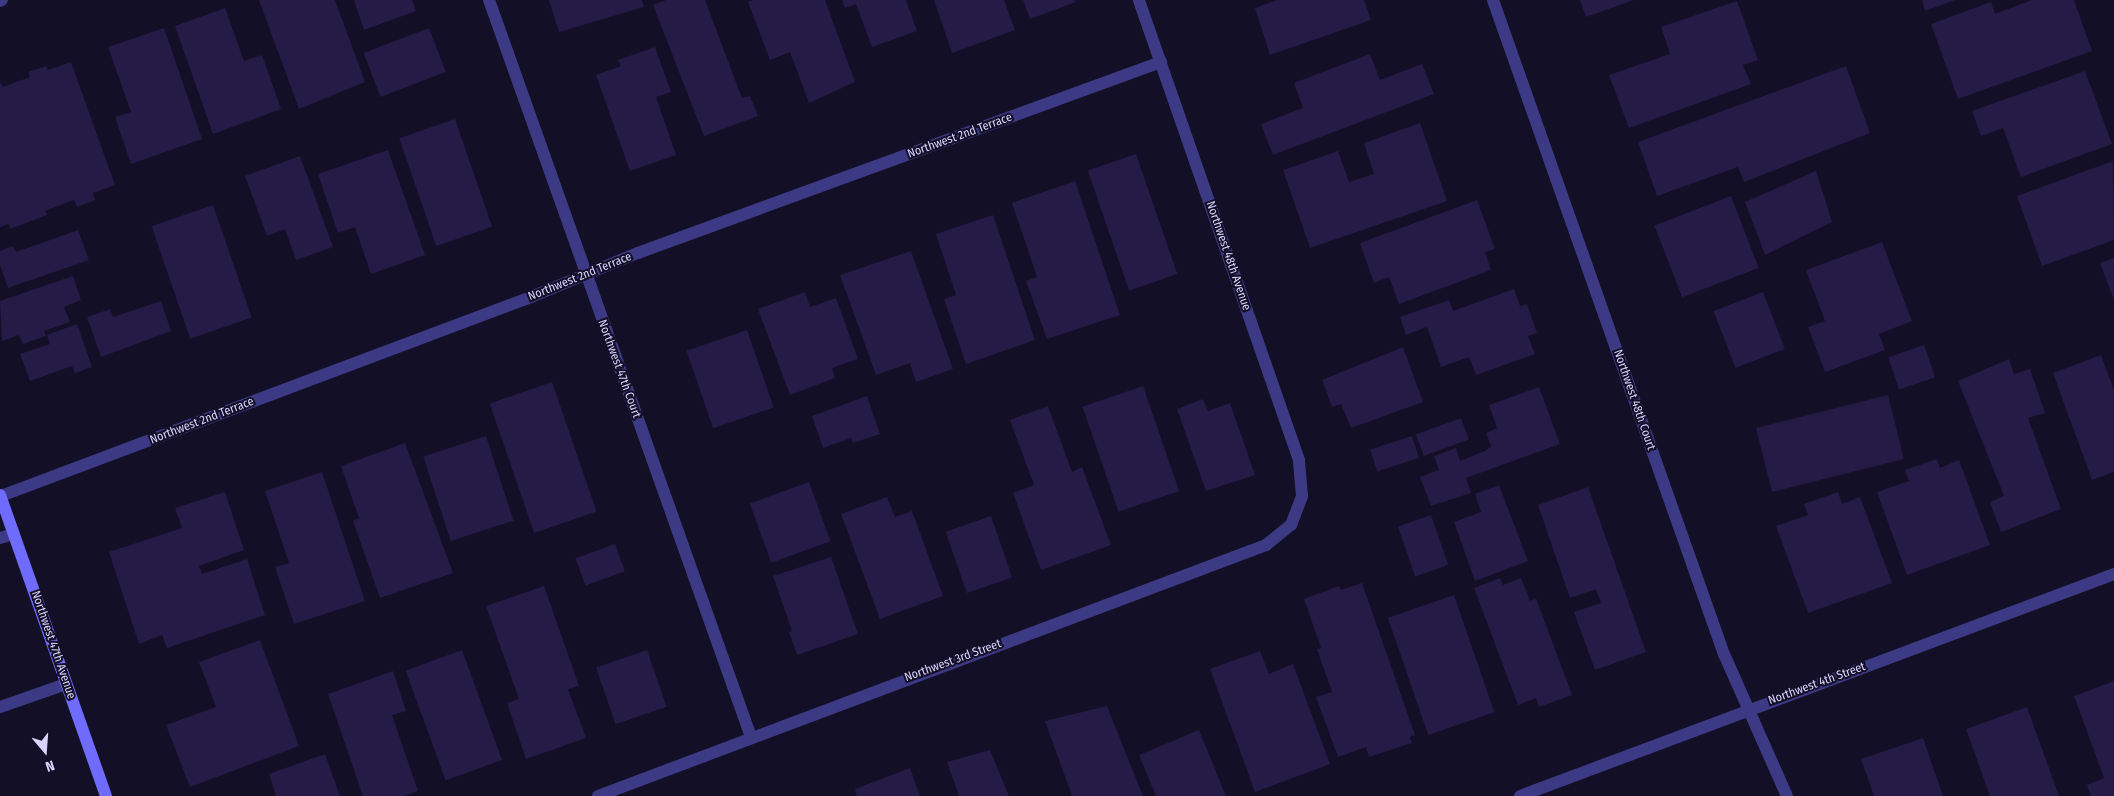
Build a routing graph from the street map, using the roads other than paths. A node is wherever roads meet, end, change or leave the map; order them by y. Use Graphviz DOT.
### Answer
graph roads {
  1 [pos="489,0"];
  2 [pos="1139,0"];
  3 [pos="1493,0"];
  4 [pos="1162,62"];
  5 [pos="585,275"];
  6 [pos="0,496"];
  7 [pos="1298,513"];
  8 [pos="13,534"];
  9 [pos="0,538"];
  10 [pos="2114,574"];
  11 [pos="66,684"];
  12 [pos="0,706"];
  13 [pos="1750,709"];
  14 [pos="751,737"];
  15 [pos="106,796"];
  16 [pos="598,796"];
  17 [pos="1520,796"];
  18 [pos="1787,796"];
  1 -- 5 [label="street, Northwest 47th Court"];
  2 -- 4 [label="street, Northwest 48th Avenue"];
  3 -- 13 [label="street, Northwest 48th Court"];
  4 -- 5 [label="street, Northwest 2nd Terrace"];
  4 -- 7 [label="street, Northwest 48th Avenue"];
  5 -- 6 [label="street, Northwest 2nd Terrace"];
  5 -- 14 [label="street, Northwest 47th Court"];
  6 -- 8 [label="street, Northwest 47th Avenue"];
  7 -- 14 [label="street, Northwest 3rd Street"];
  8 -- 9 [label="street"];
  8 -- 11 [label="street, Northwest 47th Avenue"];
  10 -- 13 [label="street, Northwest 4th Street"];
  11 -- 12 [label="street"];
  11 -- 15 [label="street, Northwest 47th Avenue"];
  13 -- 17 [label="street, Northwest 4th Street"];
  13 -- 18 [label="street, Northwest 48th Court"];
  14 -- 16 [label="street, Northwest 3rd Street"];
}
